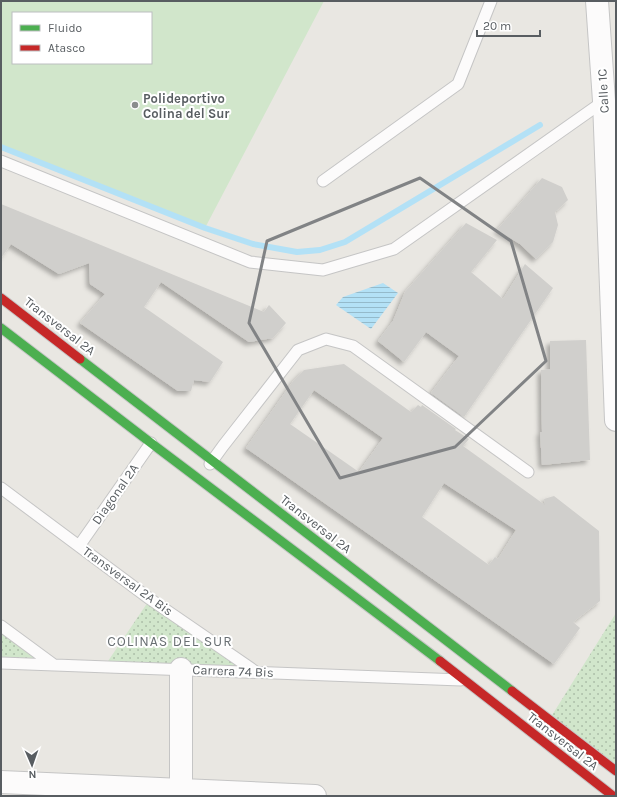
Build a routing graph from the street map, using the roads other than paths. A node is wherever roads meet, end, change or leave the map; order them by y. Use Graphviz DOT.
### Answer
graph roads {
  1 [pos="491,1"];
  2 [pos="597,1"];
  3 [pos="610,101"];
  4 [pos="1,161"];
  5 [pos="323,181"];
  6 [pos="613,252"];
  7 [pos="1,298"];
  8 [pos="1,328"];
  9 [pos="615,388"];
  10 [pos="616,420"];
  11 [pos="151,443"];
  12 [pos="213,460"];
  13 [pos="528,472"];
  14 [pos="199,479"];
  15 [pos="1,488"];
  16 [pos="79,546"];
  17 [pos="1,626"];
  18 [pos="1,663"];
  19 [pos="54,665"];
  20 [pos="181,669"];
  21 [pos="256,672"];
  22 [pos="465,680"];
  23 [pos="616,771"];
  24 [pos="1,782"];
  25 [pos="181,790"];
  26 [pos="265,795"];
  27 [pos="315,796"];
  28 [pos="613,796"];
  1 -- 5 [label="lane"];
  2 -- 3 [label="street, Calle 1C"];
  3 -- 4 [label="lane"];
  3 -- 6 [label="street, Calle 1C"];
  6 -- 9 [label="street, Calle 1C"];
  7 -- 12 [label="street, Transversal 2A"];
  8 -- 11 [label="street, Transversal 2A"];
  9 -- 10 [label="street, Calle 1C"];
  11 -- 14 [label="street, Transversal 2A"];
  11 -- 16 [label="lane, Diagonal 2A"];
  12 -- 13 [label="lane"];
  12 -- 14 [label="lane"];
  12 -- 23 [label="street, Transversal 2A"];
  14 -- 22 [label="street, Transversal 2A"];
  15 -- 16 [label="lane, Transversal 2A Bis"];
  16 -- 21 [label="lane, Transversal 2A Bis"];
  17 -- 19 [label="lane"];
  18 -- 19 [label="lane, Carrera 74 Bis"];
  19 -- 20 [label="lane, Carrera 74 Bis"];
  20 -- 21 [label="lane, Carrera 74 Bis"];
  20 -- 25 [label="street"];
  21 -- 22 [label="lane, Carrera 74 Bis"];
  22 -- 28 [label="street, Transversal 2A"];
  24 -- 25 [label="street"];
  25 -- 26 [label="street"];
  26 -- 27 [label="street"];
}
